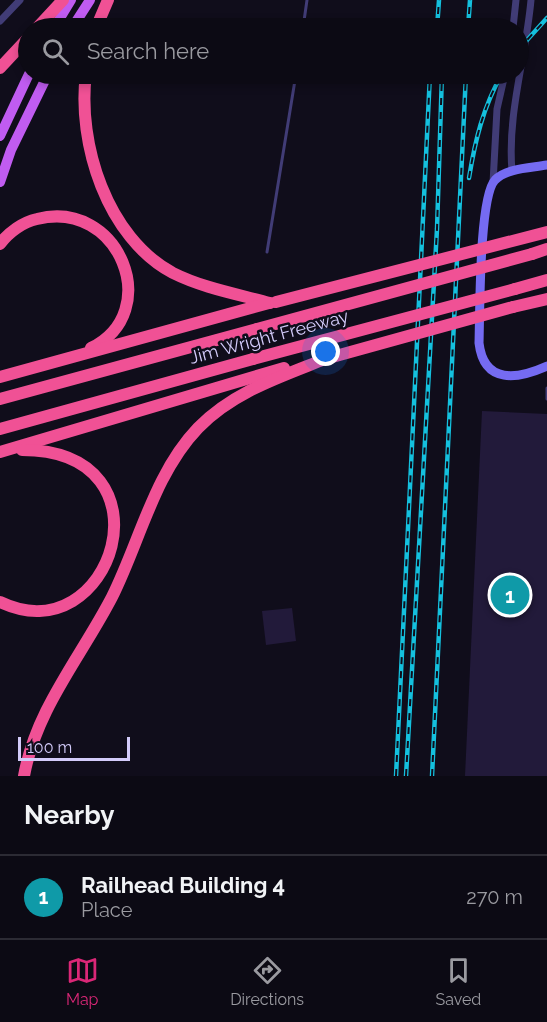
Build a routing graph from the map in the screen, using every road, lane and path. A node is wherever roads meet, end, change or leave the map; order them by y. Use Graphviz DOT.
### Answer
graph roads {
  1 [pos="20,0"];
  2 [pos="63,0"];
  3 [pos="71,0"];
  4 [pos="90,0"];
  5 [pos="108,0"];
  6 [pos="307,0"];
  7 [pos="516,0"];
  8 [pos="531,0"];
  9 [pos="46,18"];
  10 [pos="60,18"];
  11 [pos="78,18"];
  12 [pos="100,18"];
  13 [pos="304,18"];
  14 [pos="514,18"];
  15 [pos="528,18"];
  16 [pos="0,21"];
  17 [pos="18,49"];
  18 [pos="0,68"];
  19 [pos="24,84"];
  20 [pos="43,84"];
  21 [pos="85,84"];
  22 [pos="294,84"];
  23 [pos="503,84"];
  24 [pos="518,84"];
  25 [pos="0,136"];
  26 [pos="547,165"];
  27 [pos="512,171"];
  28 [pos="0,182"];
  29 [pos="493,183"];
  30 [pos="547,232"];
  31 [pos="0,244"];
  32 [pos="547,249"];
  33 [pos="267,252"];
  34 [pos="547,280"];
  35 [pos="547,299"];
  36 [pos="273,302"];
  37 [pos="65,360"];
  38 [pos="325,360"];
  39 [pos="547,366"];
  40 [pos="0,377"];
  41 [pos="547,388"];
  42 [pos="0,399"];
  43 [pos="547,399"];
  44 [pos="0,429"];
  45 [pos="0,453"];
  46 [pos="0,602"];
  47 [pos="24,776"];
  1 -- 16 [label="street"];
  2 -- 9 [label="highway"];
  3 -- 10 [label="main road"];
  4 -- 11 [label="main road"];
  5 -- 12 [label="highway"];
  6 -- 13 [label="lane"];
  7 -- 14 [label="street"];
  8 -- 15 [label="street"];
  17 -- 18 [label="highway"];
  19 -- 25 [label="main road"];
  20 -- 28 [label="main road"];
  21 -- 36 [label="highway"];
  22 -- 33 [label="lane"];
  23 -- 29 [label="street"];
  24 -- 27 [label="street"];
  26 -- 27 [label="street"];
  27 -- 29 [label="street"];
  29 -- 39 [label="street"];
  30 -- 36 [label="highway, bridge"];
  31 -- 37 [label="highway"];
  32 -- 42 [label="highway, Jim Wright Freeway, bridge"];
  34 -- 44 [label="highway, Jim Wright Freeway, bridge"];
  35 -- 38 [label="highway, bridge"];
  36 -- 37 [label="highway"];
  37 -- 40 [label="highway"];
  38 -- 45 [label="highway"];
  38 -- 47 [label="highway"];
  41 -- 43 [label="lane"];
  45 -- 46 [label="highway"];
}
